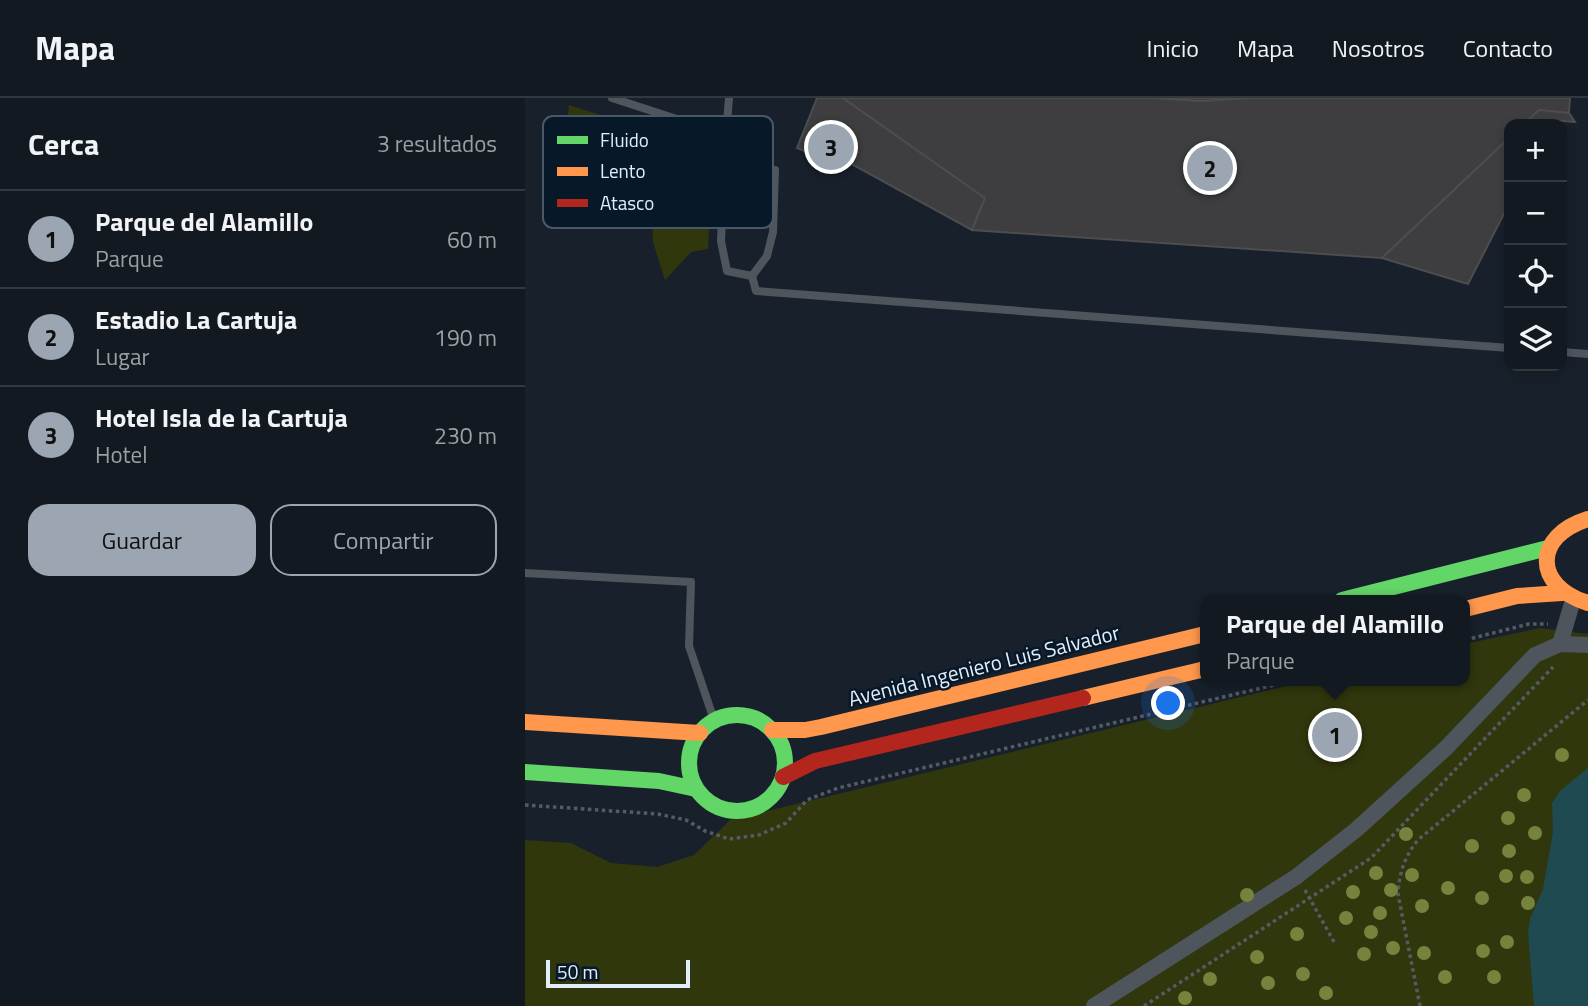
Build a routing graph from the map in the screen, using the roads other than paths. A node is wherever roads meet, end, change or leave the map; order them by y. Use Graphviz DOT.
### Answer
graph roads {
  1 [pos="612,98"];
  2 [pos="729,98"];
  3 [pos="667,116"];
  4 [pos="728,116"];
  5 [pos="775,170"];
  6 [pos="722,228"];
  7 [pos="752,276"];
  8 [pos="1504,348"];
  9 [pos="1567,352"];
  10 [pos="1588,354"];
  11 [pos="1588,519"];
  12 [pos="1548,548"];
  13 [pos="525,573"];
  14 [pos="1362,595"];
  15 [pos="1574,599"];
  16 [pos="1470,608"];
  17 [pos="1200,635"];
  18 [pos="1560,644"];
  19 [pos="1588,646"];
  20 [pos="1200,671"];
  21 [pos="714,720"];
  22 [pos="525,722"];
  23 [pos="772,730"];
  24 [pos="700,733"];
  25 [pos="525,772"];
  26 [pos="783,777"];
  27 [pos="697,789"];
  28 [pos="1094,1006"];
  1 -- 3 [label="lane"];
  2 -- 4 [label="lane"];
  5 -- 7 [label="lane"];
  6 -- 7 [label="lane"];
  7 -- 8 [label="lane"];
  9 -- 10 [label="lane"];
  11 -- 12 [label="street"];
  12 -- 14 [label="street"];
  12 -- 15 [label="street"];
  13 -- 21 [label="lane"];
  15 -- 16 [label="street"];
  15 -- 18 [label="street"];
  17 -- 23 [label="street, Avenida Ingeniero Luis Salvador"];
  18 -- 19 [label="street"];
  18 -- 28 [label="street"];
  20 -- 26 [label="street"];
  21 -- 23 [label="street"];
  21 -- 24 [label="street"];
  22 -- 24 [label="street"];
  23 -- 26 [label="street"];
  24 -- 27 [label="street"];
  25 -- 27 [label="street"];
  26 -- 27 [label="street"];
}
